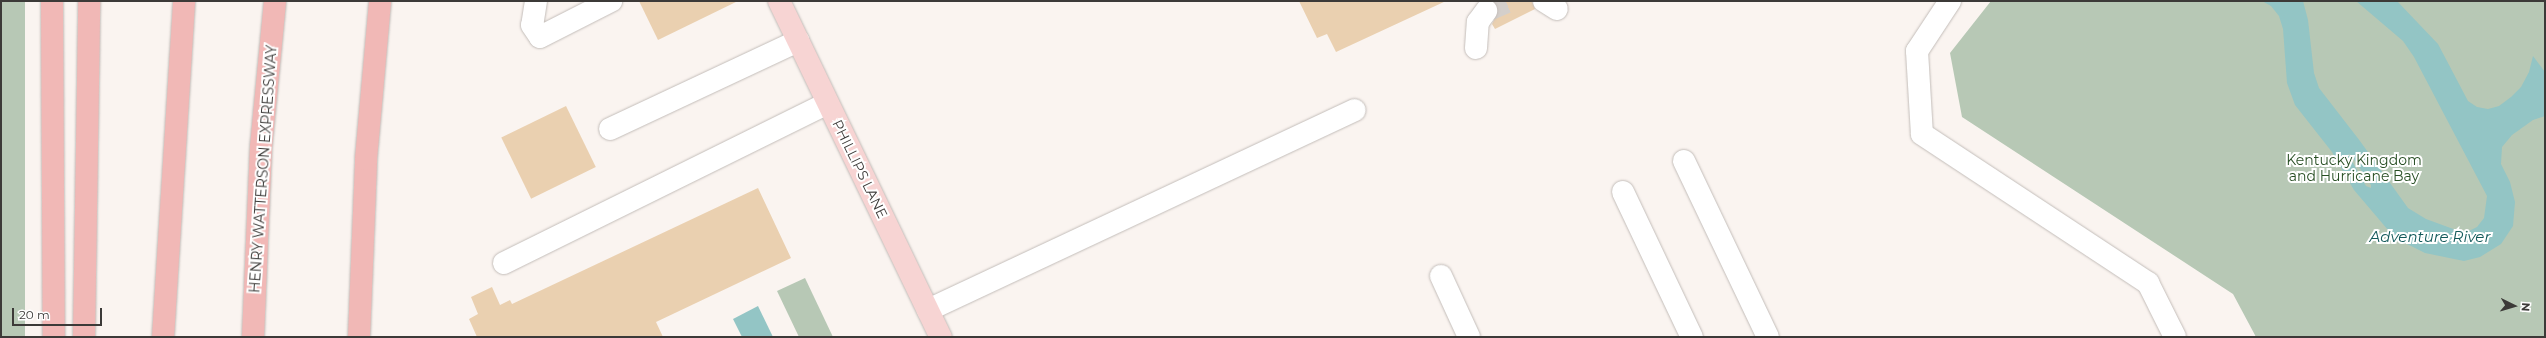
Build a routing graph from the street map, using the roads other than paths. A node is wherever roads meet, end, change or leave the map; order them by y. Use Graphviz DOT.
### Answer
graph roads {
  1 [pos="52,1"];
  2 [pos="88,1"];
  3 [pos="184,1"];
  4 [pos="275,1"];
  5 [pos="380,1"];
  6 [pos="536,1"];
  7 [pos="611,1"];
  8 [pos="779,1"];
  9 [pos="1950,1"];
  10 [pos="1486,11"];
  11 [pos="798,41"];
  12 [pos="1476,48"];
  13 [pos="828,104"];
  14 [pos="1354,110"];
  15 [pos="610,129"];
  16 [pos="1684,161"];
  17 [pos="1623,192"];
  18 [pos="504,263"];
  19 [pos="1441,276"];
  20 [pos="928,310"];
  21 [pos="54,337"];
  22 [pos="84,337"];
  23 [pos="163,337"];
  24 [pos="253,337"];
  25 [pos="359,337"];
  26 [pos="941,337"];
  27 [pos="1469,337"];
  28 [pos="1692,337"];
  29 [pos="1768,337"];
  30 [pos="2175,337"];
  1 -- 21 [label="highway"];
  2 -- 22 [label="highway"];
  3 -- 23 [label="highway"];
  4 -- 24 [label="highway, HENRY WATTERSON EXPRESSWAY"];
  5 -- 25 [label="highway"];
  6 -- 7 [label="lane"];
  8 -- 11 [label="main road, PHILLIPS LANE"];
  9 -- 30 [label="lane"];
  10 -- 12 [label="lane"];
  11 -- 13 [label="main road, PHILLIPS LANE"];
  11 -- 15 [label="lane"];
  13 -- 18 [label="lane"];
  13 -- 20 [label="main road, PHILLIPS LANE"];
  14 -- 20 [label="lane"];
  16 -- 29 [label="lane"];
  17 -- 28 [label="lane"];
  19 -- 27 [label="lane"];
  20 -- 26 [label="main road, PHILLIPS LANE"];
}
